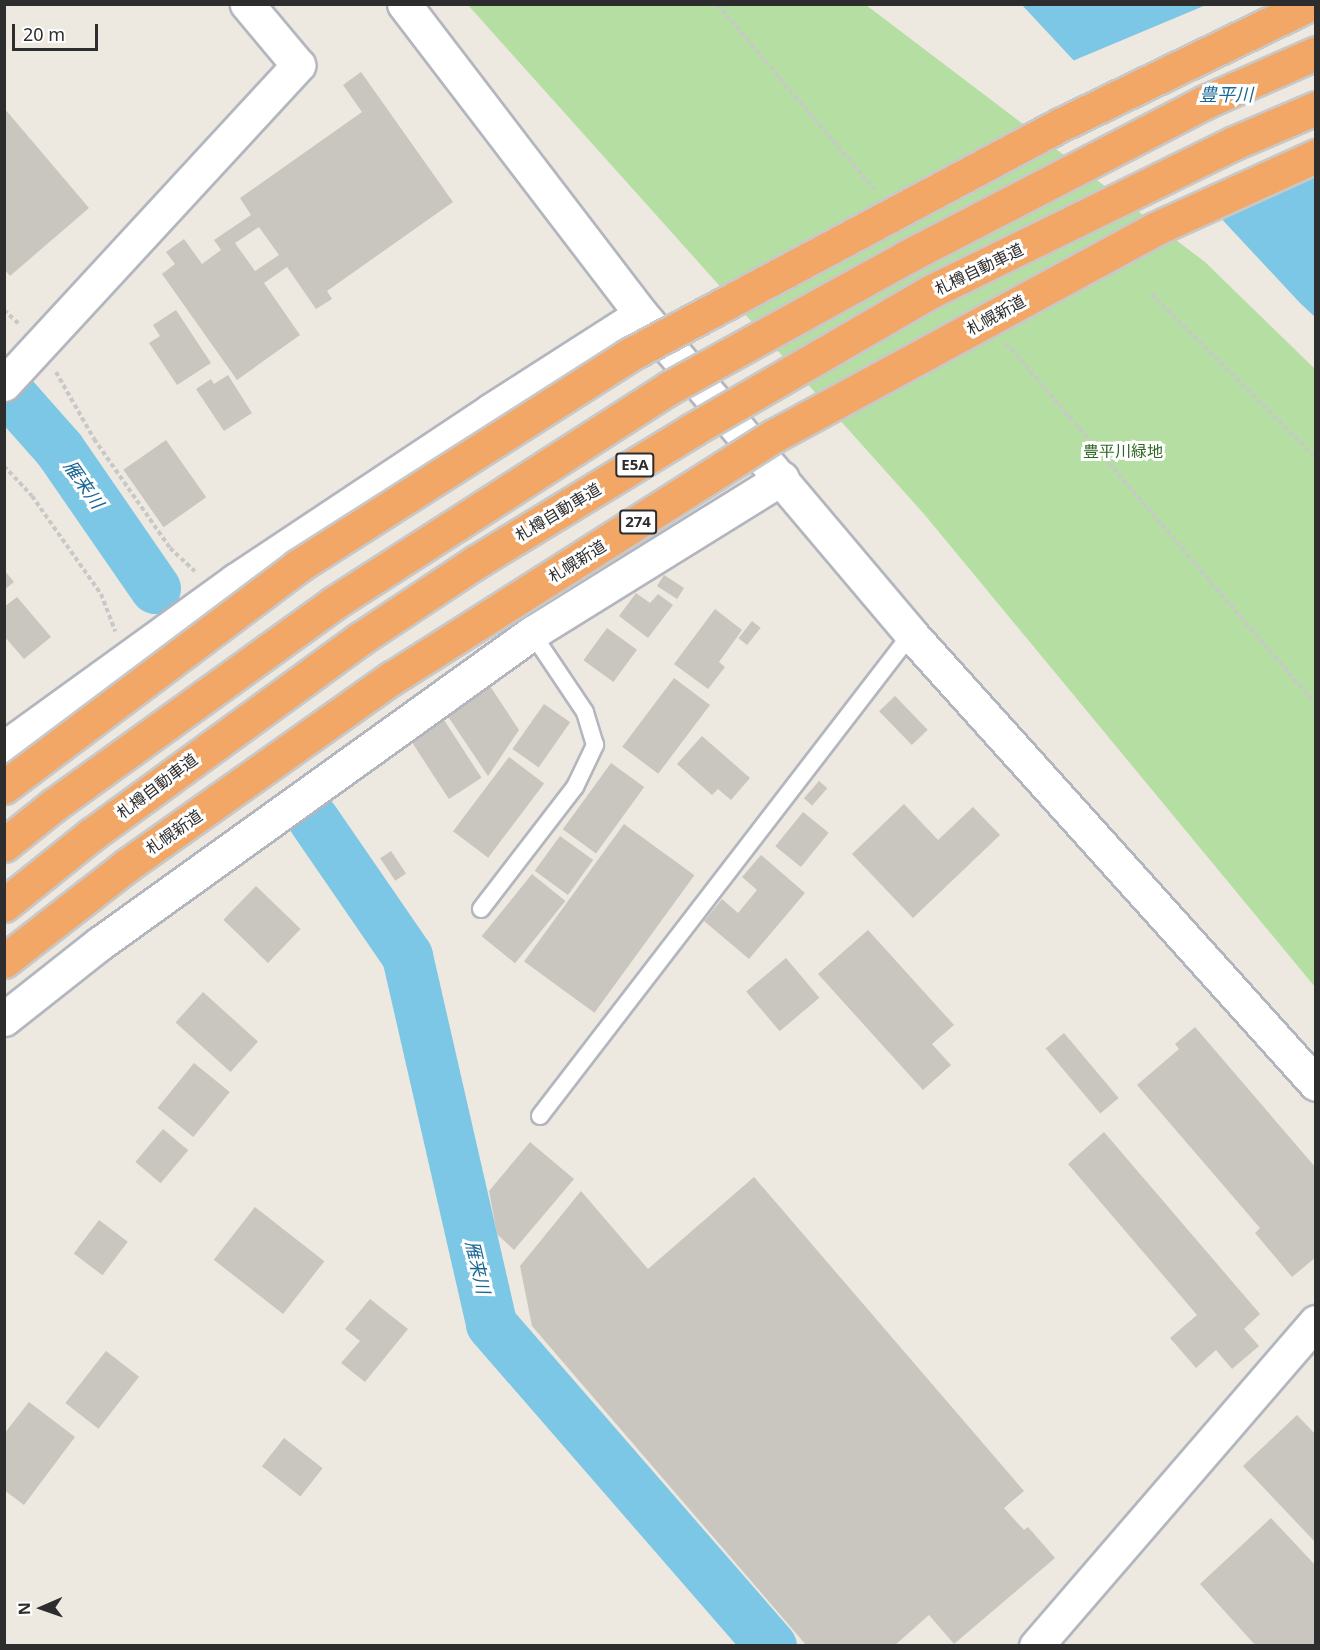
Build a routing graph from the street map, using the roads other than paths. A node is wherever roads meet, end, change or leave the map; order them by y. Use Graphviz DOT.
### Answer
graph roads {
  1 [pos="247,4"];
  2 [pos="404,4"];
  3 [pos="1311,4"];
  4 [pos="1316,53"];
  5 [pos="1316,108"];
  6 [pos="1316,156"];
  7 [pos="641,314"];
  8 [pos="4,384"];
  9 [pos="782,478"];
  10 [pos="532,633"];
  11 [pos="911,634"];
  12 [pos="4,748"];
  13 [pos="4,787"];
  14 [pos="4,845"];
  15 [pos="4,905"];
  16 [pos="481,909"];
  17 [pos="4,961"];
  18 [pos="4,1019"];
  19 [pos="1316,1084"];
  20 [pos="540,1116"];
  21 [pos="1316,1322"];
  22 [pos="1036,1646"];
  1 -- 8 [label="street"];
  2 -- 7 [label="street"];
  3 -- 13 [label="highway, bridge"];
  4 -- 14 [label="highway, bridge"];
  5 -- 15 [label="highway, 札樽自動車道 / E5A, bridge"];
  6 -- 17 [label="highway, 札幌新道 / 274, bridge"];
  7 -- 9 [label="street"];
  7 -- 12 [label="street"];
  9 -- 10 [label="street"];
  9 -- 11 [label="street"];
  10 -- 16 [label="lane"];
  10 -- 18 [label="street"];
  11 -- 19 [label="street"];
  11 -- 20 [label="lane"];
  21 -- 22 [label="street"];
}
